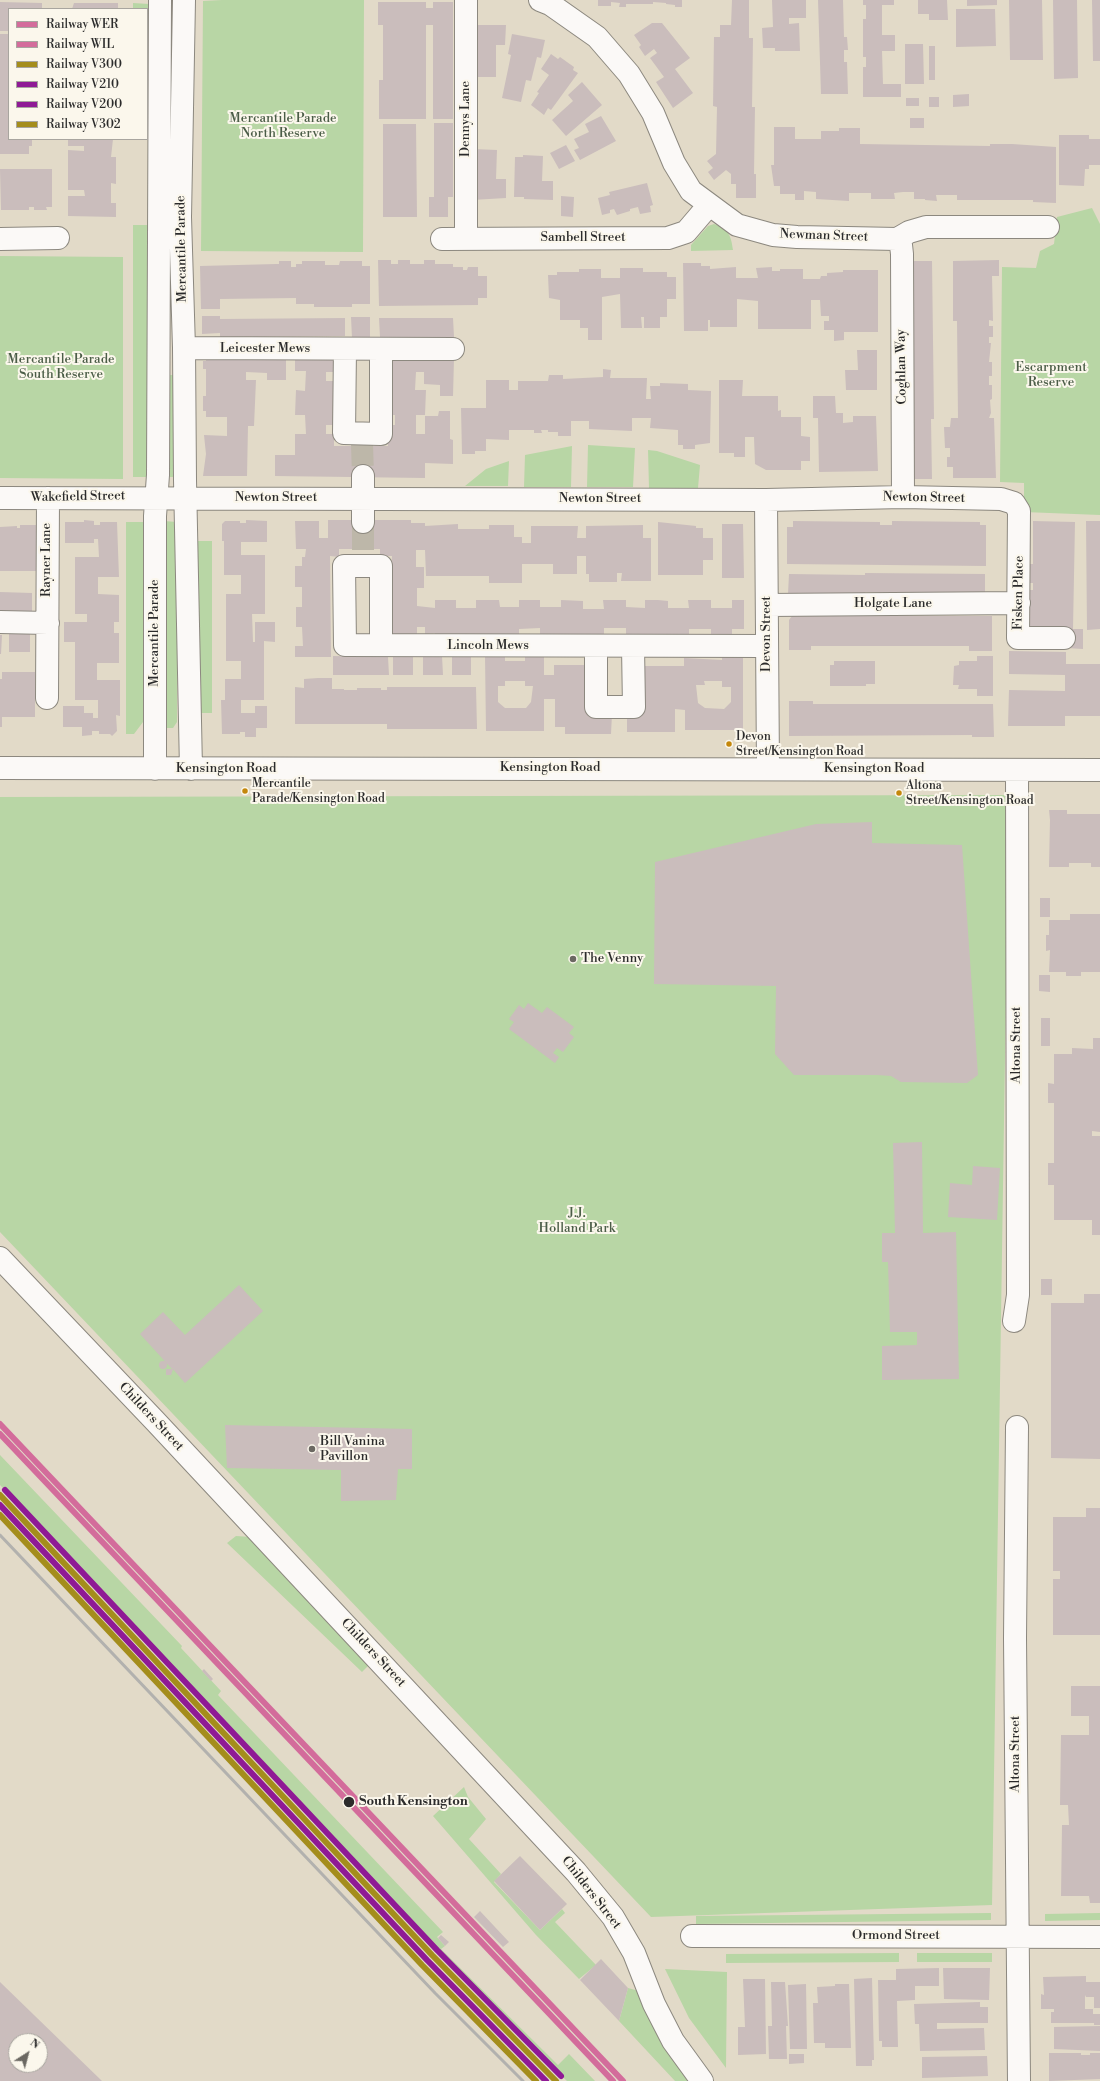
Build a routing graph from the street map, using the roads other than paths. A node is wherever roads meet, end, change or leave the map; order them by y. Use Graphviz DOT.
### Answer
graph roads {
  1 [pos="160,0"];
  2 [pos="184,0"];
  3 [pos="466,0"];
  4 [pos="540,0"];
  5 [pos="709,204"];
  6 [pos="1048,227"];
  7 [pos="58,238"];
  8 [pos="0,239"];
  9 [pos="442,239"];
  10 [pos="466,239"];
  11 [pos="897,239"];
  12 [pos="184,348"];
  13 [pos="345,349"];
  14 [pos="381,349"];
  15 [pos="453,349"];
  16 [pos="363,476"];
  17 [pos="156,497"];
  18 [pos="186,497"];
  19 [pos="903,497"];
  20 [pos="0,498"];
  21 [pos="48,498"];
  22 [pos="363,498"];
  23 [pos="766,500"];
  24 [pos="1014,503"];
  25 [pos="363,522"];
  26 [pos="1019,603"];
  27 [pos="768,605"];
  28 [pos="0,622"];
  29 [pos="48,623"];
  30 [pos="1064,638"];
  31 [pos="381,645"];
  32 [pos="767,646"];
  33 [pos="596,647"];
  34 [pos="634,647"];
  35 [pos="47,698"];
  36 [pos="0,768"];
  37 [pos="156,768"];
  38 [pos="191,768"];
  39 [pos="768,769"];
  40 [pos="1017,770"];
  41 [pos="1100,770"];
  42 [pos="0,1258"];
  43 [pos="1014,1321"];
  44 [pos="1017,1427"];
  45 [pos="692,1936"];
  46 [pos="1017,1936"];
  47 [pos="1100,1937"];
  48 [pos="702,2081"];
  49 [pos="1019,2081"];
  1 -- 17 [label="street, Mercantile Parade"];
  2 -- 12 [label="street, Mercantile Parade"];
  3 -- 10 [label="street, Dennys Lane"];
  4 -- 5 [label="street, Newman Street"];
  5 -- 10 [label="street, Sambell Street"];
  5 -- 11 [label="street, Newman Street"];
  6 -- 11 [label="street, Newman Street"];
  7 -- 8 [label="street"];
  9 -- 10 [label="street, Sambell Street"];
  11 -- 19 [label="street, Coghlan Way"];
  12 -- 13 [label="street, Leicester Mews"];
  12 -- 18 [label="street, Mercantile Parade"];
  13 -- 14 [label="street, Leicester Mews"];
  13 -- 14 [label="street"];
  14 -- 15 [label="street, Leicester Mews"];
  16 -- 22 [label="street"];
  17 -- 18 [label="street"];
  17 -- 21 [label="street, Wakefield Street"];
  17 -- 37 [label="street, Mercantile Parade"];
  18 -- 22 [label="street, Newton Street"];
  18 -- 38 [label="street, Mercantile Parade"];
  19 -- 23 [label="street, Newton Street"];
  19 -- 24 [label="street, Newton Street"];
  20 -- 21 [label="street, Wakefield Street"];
  21 -- 29 [label="street, Rayner Lane"];
  22 -- 23 [label="street, Newton Street"];
  22 -- 25 [label="street"];
  23 -- 27 [label="street, Devon Street"];
  24 -- 26 [label="street, Fisken Place"];
  26 -- 27 [label="street, Holgate Lane"];
  26 -- 30 [label="street, Fisken Place"];
  27 -- 32 [label="street, Devon Street"];
  28 -- 29 [label="street"];
  29 -- 35 [label="street, Rayner Lane"];
  31 -- 31 [label="street, Lincoln Mews"];
  31 -- 33 [label="street, Lincoln Mews"];
  32 -- 34 [label="street, Lincoln Mews"];
  32 -- 39 [label="street, Devon Street"];
  33 -- 34 [label="street, Lincoln Mews"];
  33 -- 34 [label="street"];
  36 -- 37 [label="street, Kensington Road"];
  37 -- 38 [label="street, Kensington Road"];
  38 -- 39 [label="street, Kensington Road"];
  39 -- 40 [label="street, Kensington Road"];
  40 -- 41 [label="street, Kensington Road"];
  40 -- 43 [label="street, Altona Street"];
  42 -- 48 [label="street, Childers Street"];
  44 -- 46 [label="street, Altona Street"];
  45 -- 46 [label="street, Ormond Street"];
  46 -- 47 [label="street, Ormond Street"];
  46 -- 49 [label="street, Altona Street"];
}
